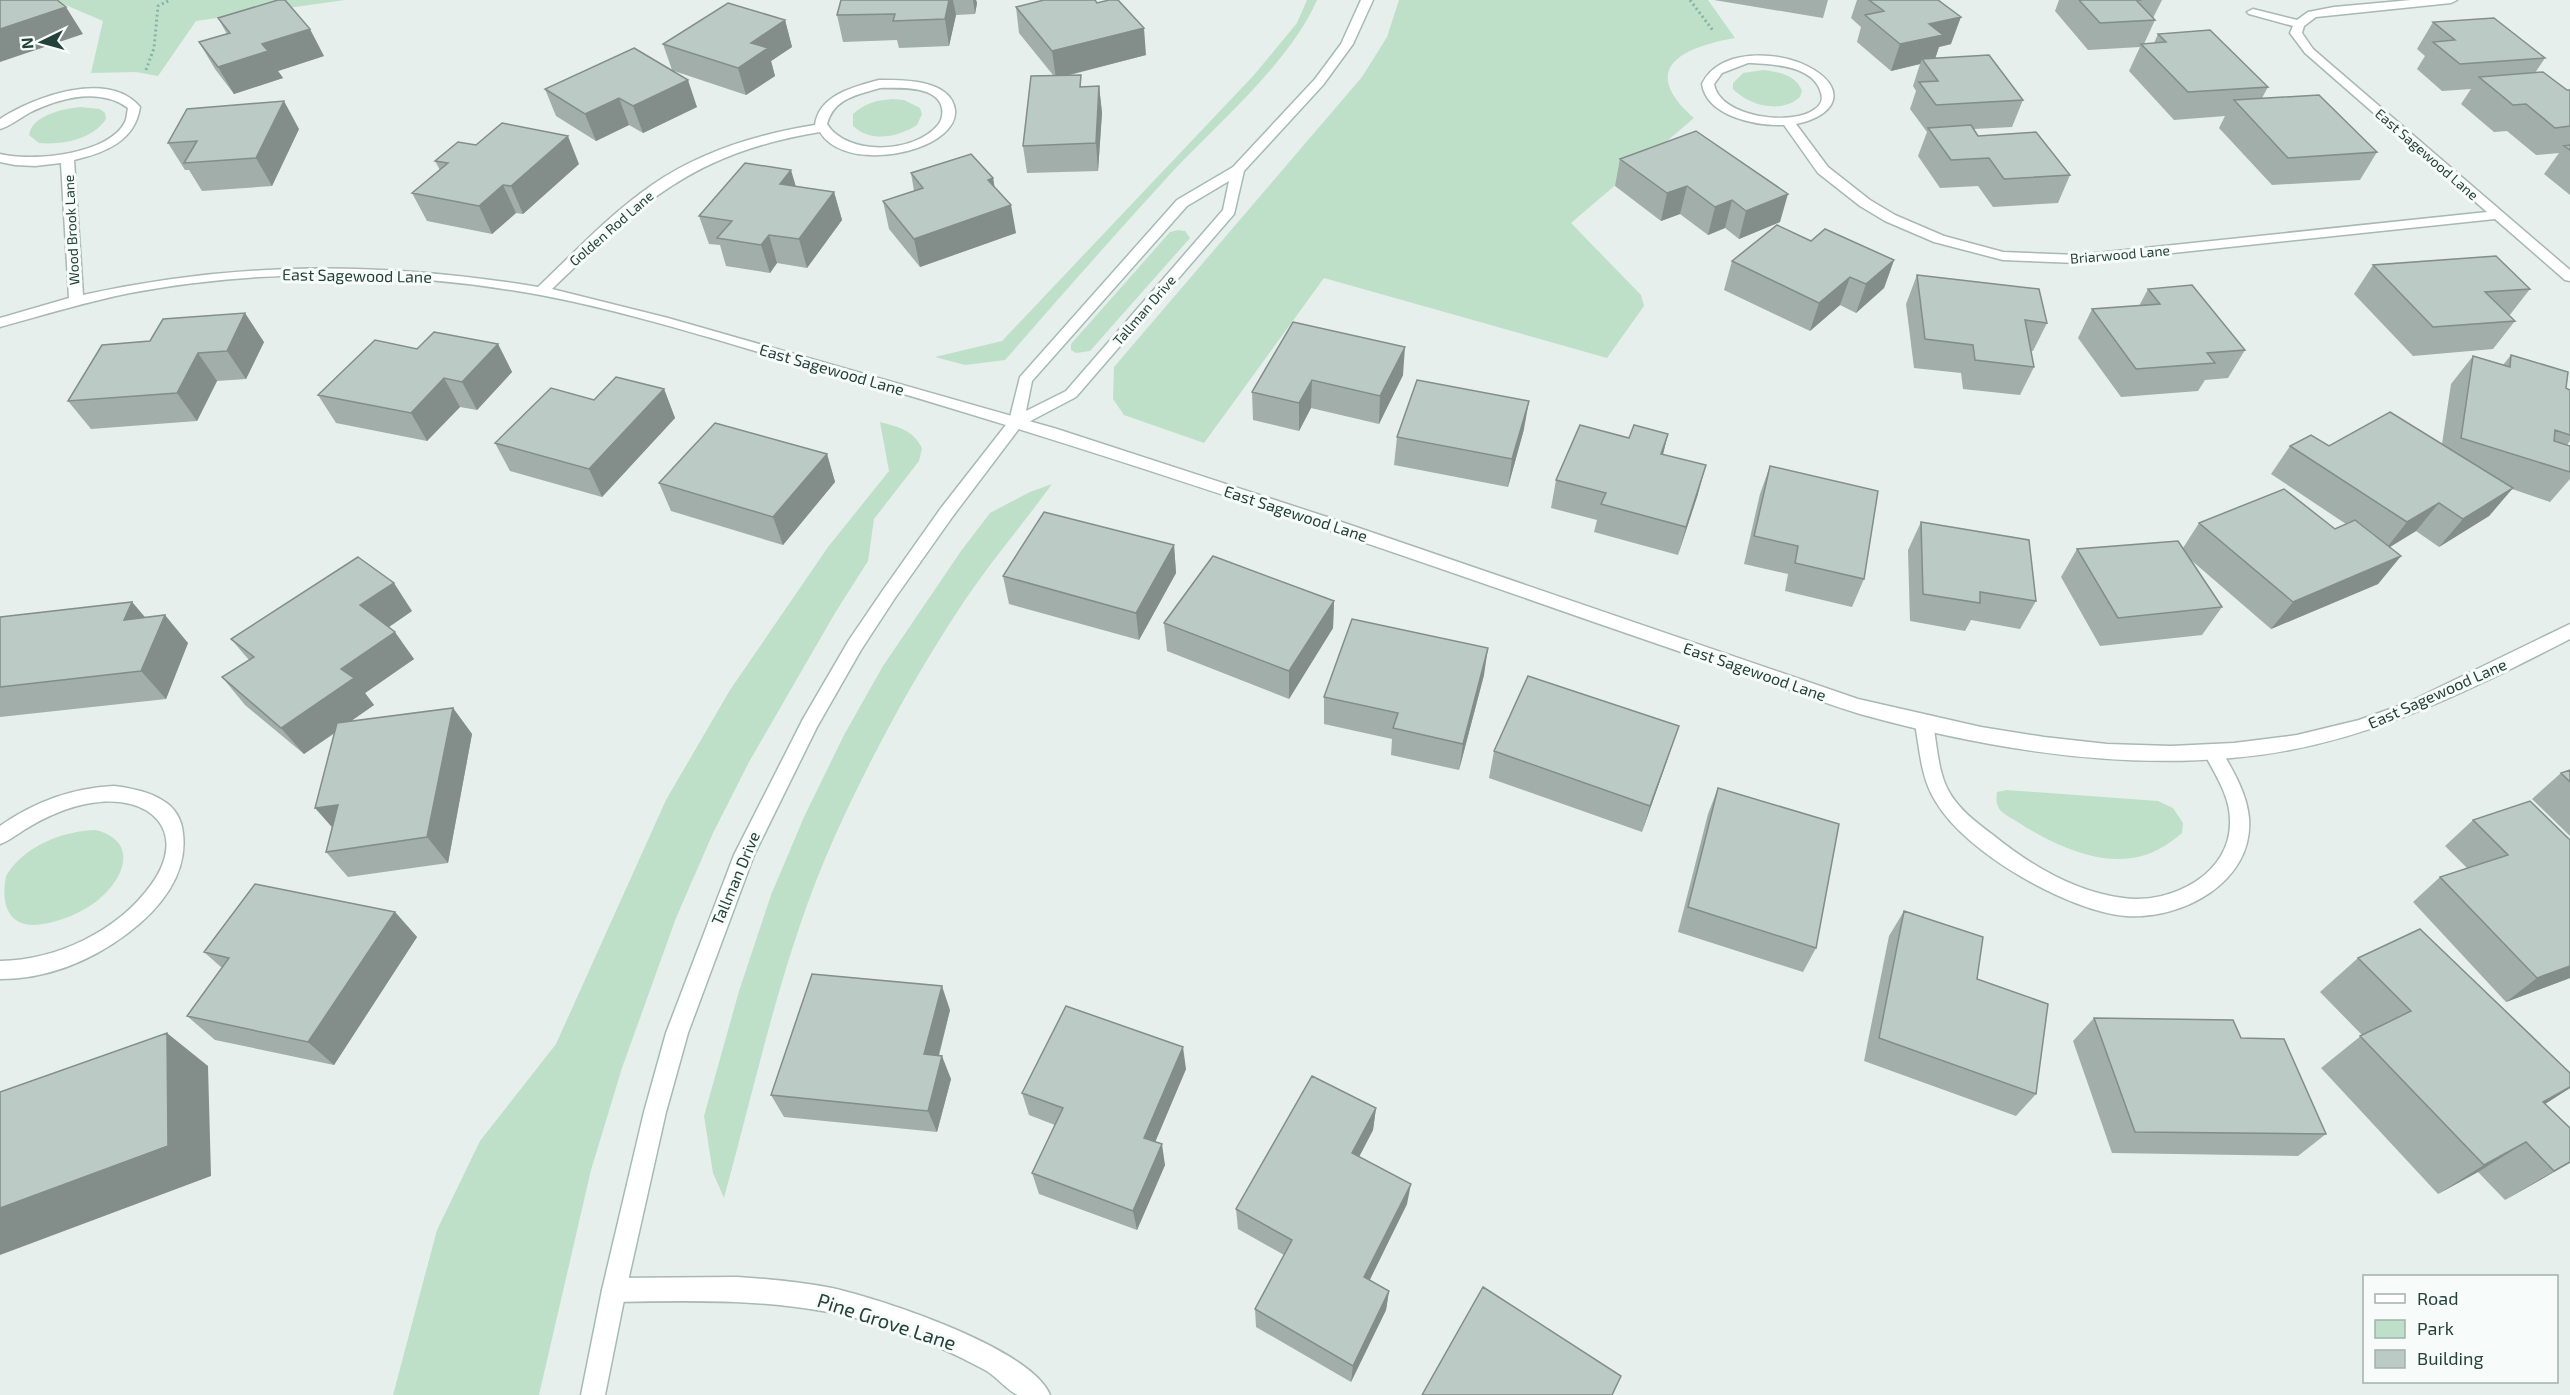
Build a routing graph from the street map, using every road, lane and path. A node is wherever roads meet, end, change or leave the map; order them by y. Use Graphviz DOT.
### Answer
graph roads {
  1 [pos="170,0"];
  2 [pos="1367,0"];
  3 [pos="1690,0"];
  4 [pos="2451,0"];
  5 [pos="2253,12"];
  6 [pos="2299,24"];
  7 [pos="1716,34"];
  8 [pos="142,75"];
  9 [pos="1788,121"];
  10 [pos="0,125"];
  11 [pos="821,128"];
  12 [pos="0,158"];
  13 [pos="67,158"];
  14 [pos="1238,170"];
  15 [pos="2498,215"];
  16 [pos="2570,277"];
  17 [pos="542,291"];
  18 [pos="76,301"];
  19 [pos="0,323"];
  20 [pos="1016,422"];
  21 [pos="2570,631"];
  22 [pos="1924,724"];
  23 [pos="2213,753"];
  24 [pos="0,836"];
  25 [pos="0,970"];
  26 [pos="614,1290"];
  27 [pos="593,1395"];
  28 [pos="1038,1395"];
  1 -- 8 [label="path"];
  2 -- 14 [label="street, Tallman Drive"];
  3 -- 7 [label="path"];
  4 -- 6 [label="street"];
  5 -- 6 [label="street"];
  6 -- 15 [label="street, East Sagewood Lane"];
  9 -- 9 [label="street"];
  9 -- 15 [label="street, Briarwood Lane"];
  10 -- 13 [label="street, Wood Brook Lane"];
  11 -- 11 [label="street"];
  11 -- 17 [label="street, Golden Rod Lane"];
  12 -- 13 [label="street, Wood Brook Lane"];
  13 -- 18 [label="street, Wood Brook Lane"];
  14 -- 20 [label="street, Tallman Drive"];
  14 -- 20 [label="street, Tallman Drive"];
  15 -- 16 [label="street, East Sagewood Lane"];
  17 -- 18 [label="street, East Sagewood Lane"];
  17 -- 20 [label="street, East Sagewood Lane"];
  18 -- 19 [label="street, East Sagewood Lane"];
  20 -- 22 [label="street, East Sagewood Lane"];
  20 -- 26 [label="street, Tallman Drive"];
  21 -- 23 [label="street, East Sagewood Lane"];
  22 -- 23 [label="street, East Sagewood Lane"];
  22 -- 23 [label="street"];
  24 -- 25 [label="street"];
  26 -- 27 [label="street, Tallman Drive"];
  26 -- 28 [label="street, Pine Grove Lane"];
}
